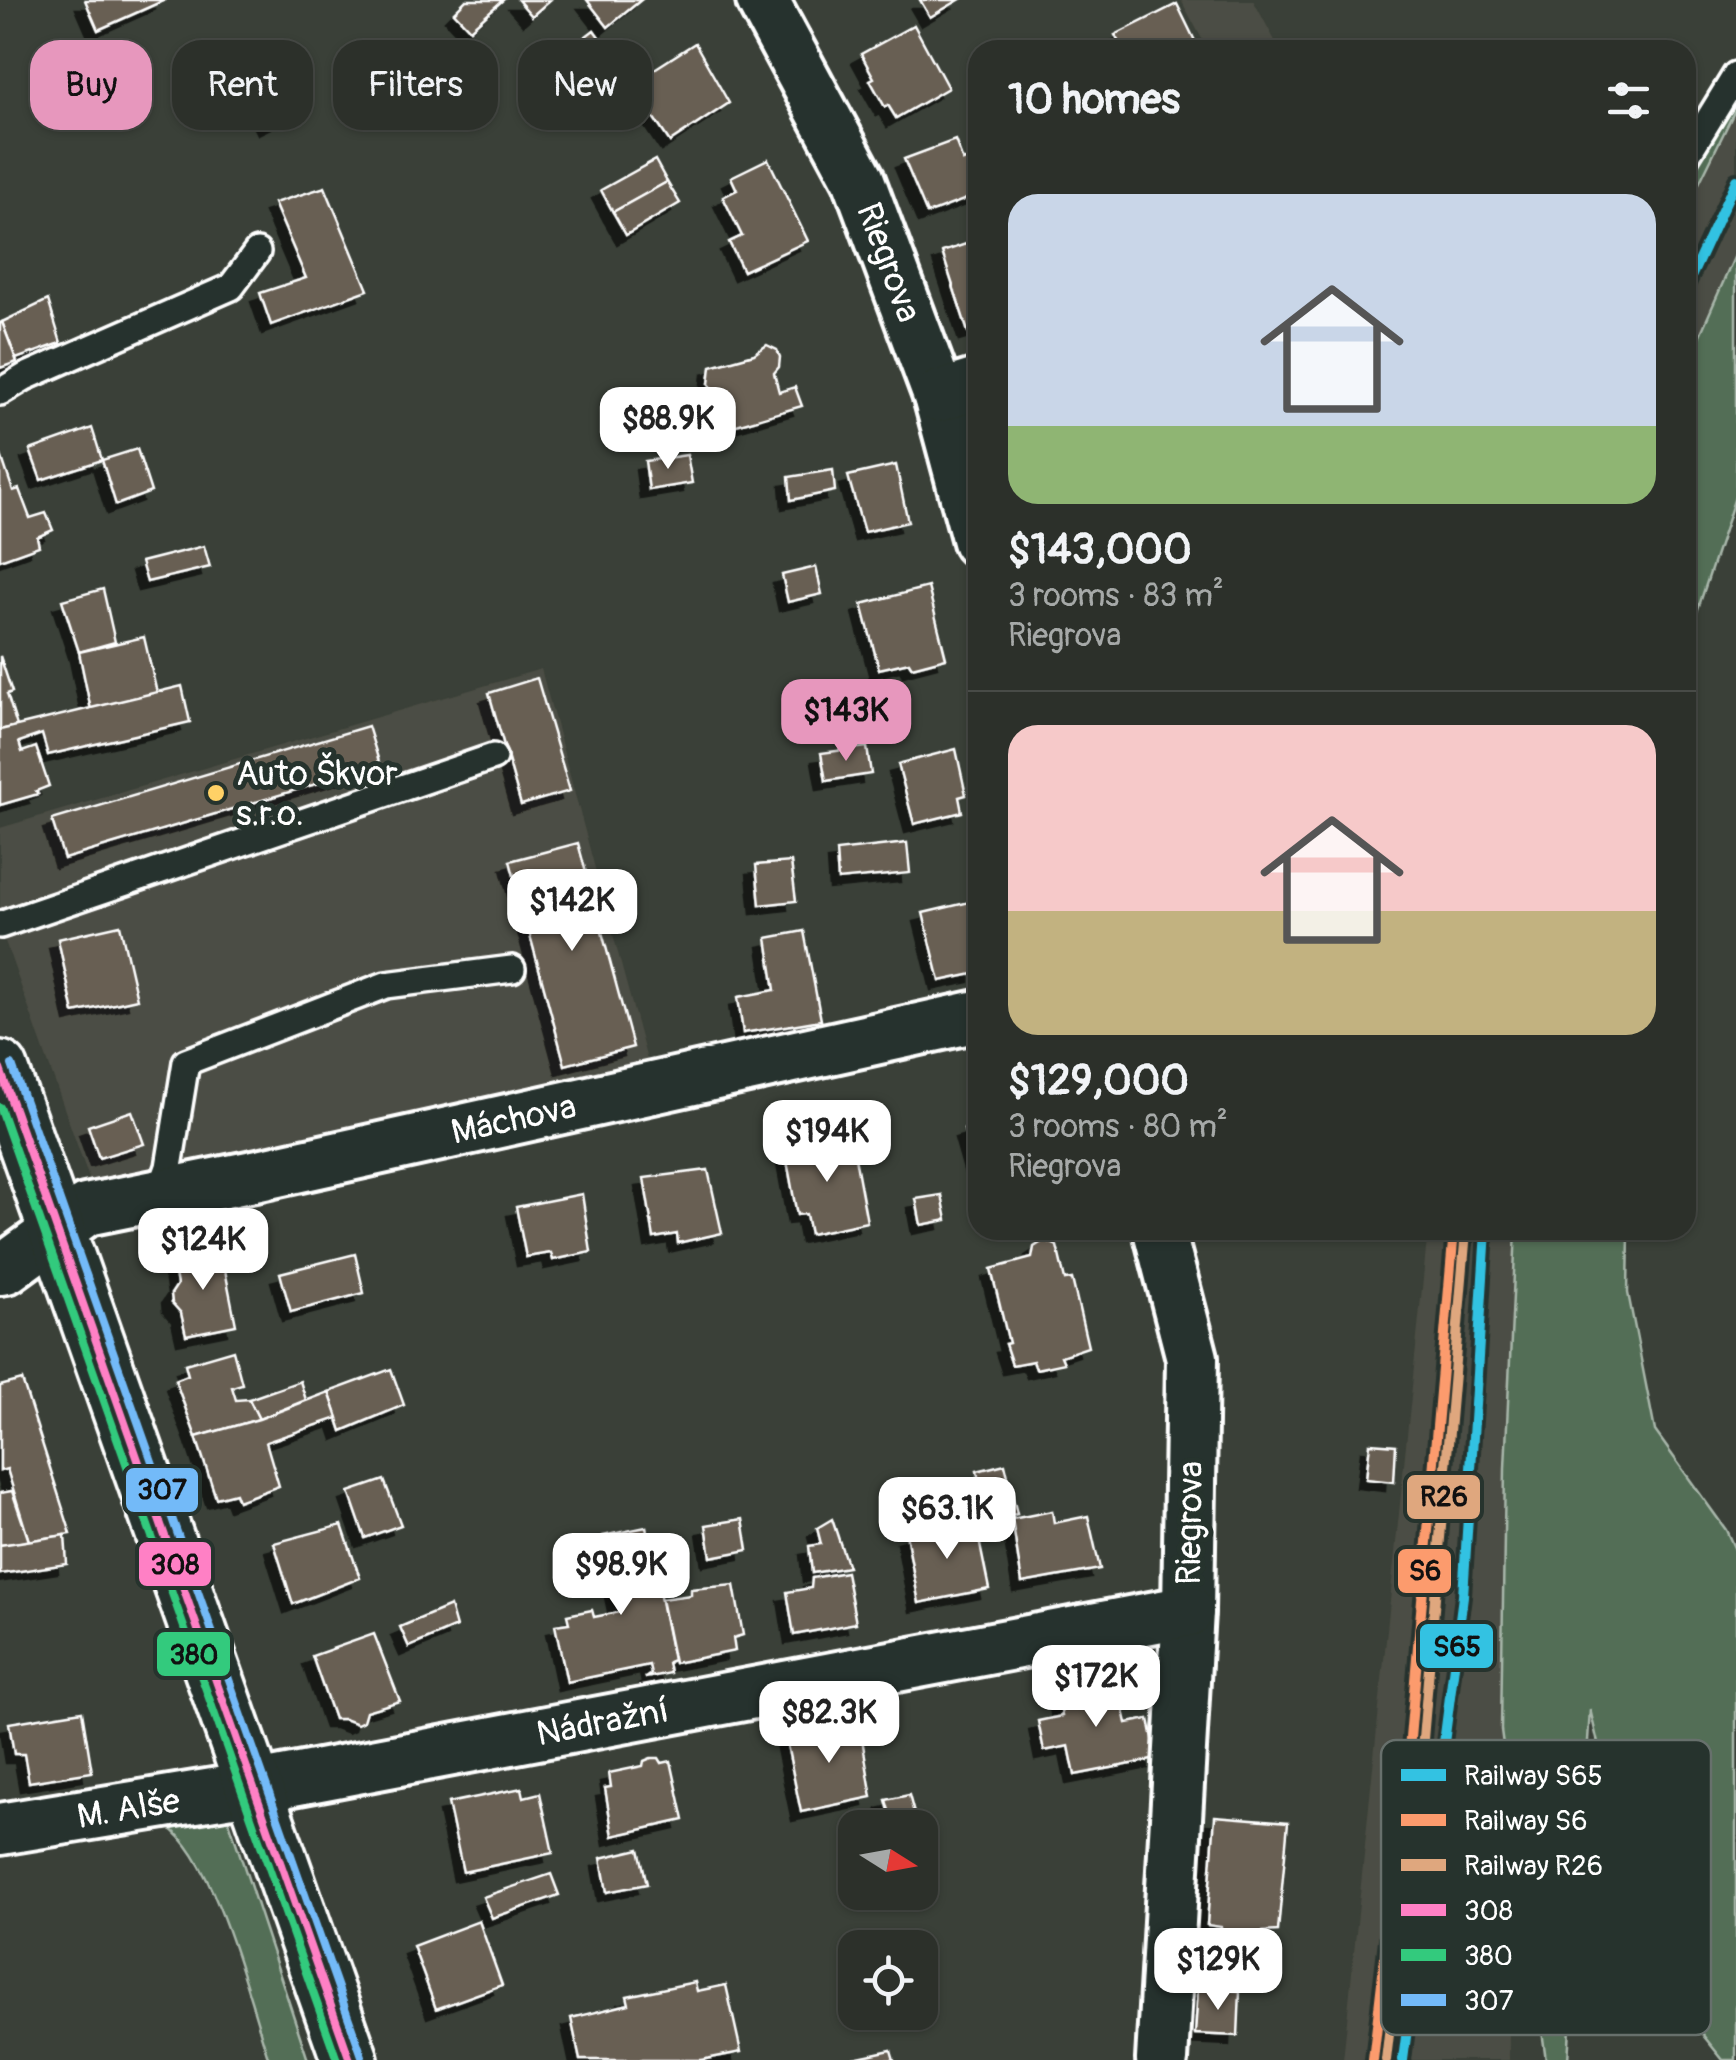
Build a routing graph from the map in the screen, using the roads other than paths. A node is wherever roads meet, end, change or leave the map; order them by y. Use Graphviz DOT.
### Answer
graph roads {
  1 [pos="762,0"];
  2 [pos="1736,74"];
  3 [pos="1696,140"];
  4 [pos="258,252"];
  5 [pos="958,390"];
  6 [pos="0,392"];
  7 [pos="968,466"];
  8 [pos="493,757"];
  9 [pos="0,925"];
  10 [pos="512,969"];
  11 [pos="968,1018"];
  12 [pos="0,1069"];
  13 [pos="160,1195"];
  14 [pos="56,1231"];
  15 [pos="1162,1240"];
  16 [pos="0,1268"];
  17 [pos="1188,1611"];
  18 [pos="256,1788"];
  19 [pos="0,1829"];
  20 [pos="350,2060"];
  21 [pos="1162,2060"];
  1 -- 5 [label="street, Riegrova"];
  2 -- 3 [label="lane"];
  4 -- 6 [label="lane"];
  5 -- 7 [label="street, Riegrova"];
  8 -- 9 [label="lane"];
  10 -- 13 [label="lane"];
  11 -- 13 [label="street, Máchova"];
  12 -- 14 [label="main road"];
  13 -- 14 [label="street, Máchova"];
  14 -- 16 [label="street, Máchova"];
  14 -- 18 [label="main road"];
  15 -- 17 [label="street, Riegrova"];
  17 -- 18 [label="street, Nádražní"];
  17 -- 21 [label="street, Riegrova"];
  18 -- 19 [label="street, M. Alše"];
  18 -- 20 [label="main road"];
}
